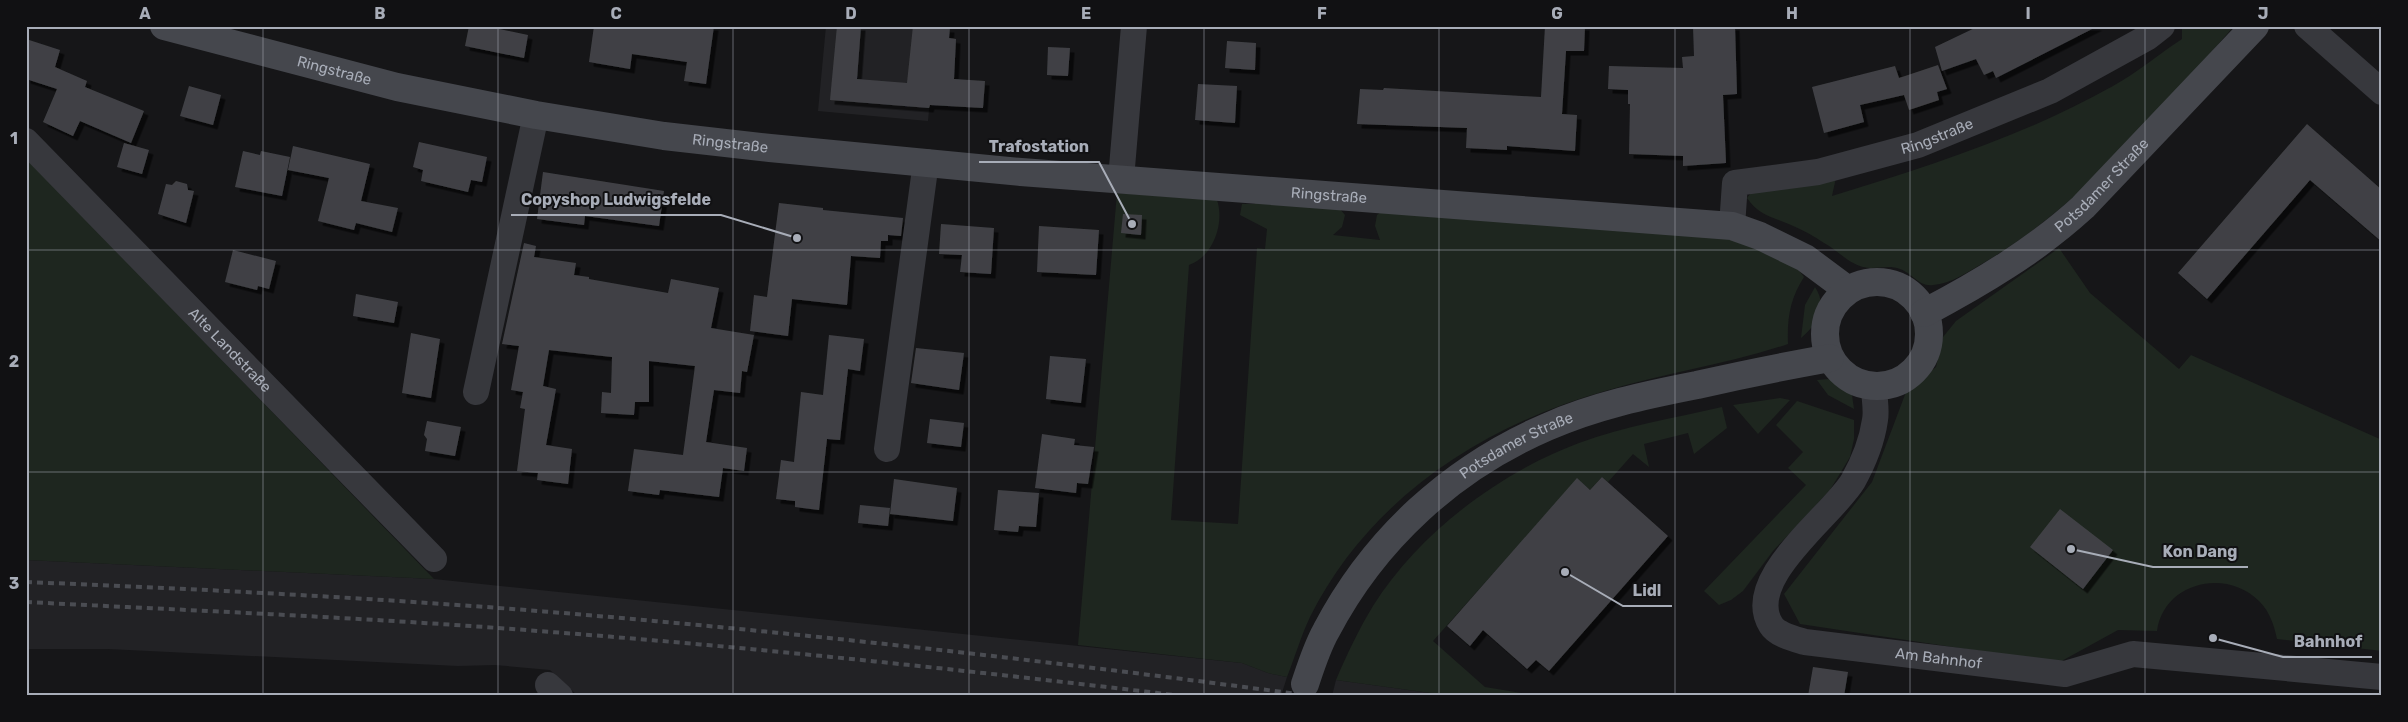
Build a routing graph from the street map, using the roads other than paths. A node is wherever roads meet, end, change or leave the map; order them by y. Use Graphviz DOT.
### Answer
graph roads {
  1 [pos="164,26"];
  2 [pos="1134,26"];
  3 [pos="2162,26"];
  4 [pos="2255,26"];
  5 [pos="2307,26"];
  6 [pos="2382,92"];
  7 [pos="536,115"];
  8 [pos="26,141"];
  9 [pos="926,162"];
  10 [pos="1122,179"];
  11 [pos="1732,226"];
  12 [pos="1848,290"];
  13 [pos="1924,312"];
  14 [pos="1830,358"];
  15 [pos="1874,386"];
  16 [pos="476,392"];
  17 [pos="888,449"];
  18 [pos="434,559"];
  19 [pos="2382,677"];
  20 [pos="1305,684"];
  1 -- 7 [label="main road, Ringstraße"];
  2 -- 10 [label="street"];
  3 -- 11 [label="street, Ringstraße"];
  4 -- 13 [label="main road, Potsdamer Straße"];
  5 -- 6 [label="street"];
  7 -- 9 [label="main road, Ringstraße"];
  7 -- 16 [label="street"];
  8 -- 18 [label="street, Alte Landstraße"];
  9 -- 10 [label="main road, Ringstraße"];
  9 -- 17 [label="street"];
  10 -- 11 [label="main road, Ringstraße"];
  11 -- 12 [label="main road, Ringstraße"];
  12 -- 13 [label="main road"];
  12 -- 14 [label="main road"];
  13 -- 15 [label="main road"];
  14 -- 15 [label="main road"];
  14 -- 20 [label="main road, Potsdamer Straße"];
  15 -- 19 [label="street, Am Bahnhof"];
}
